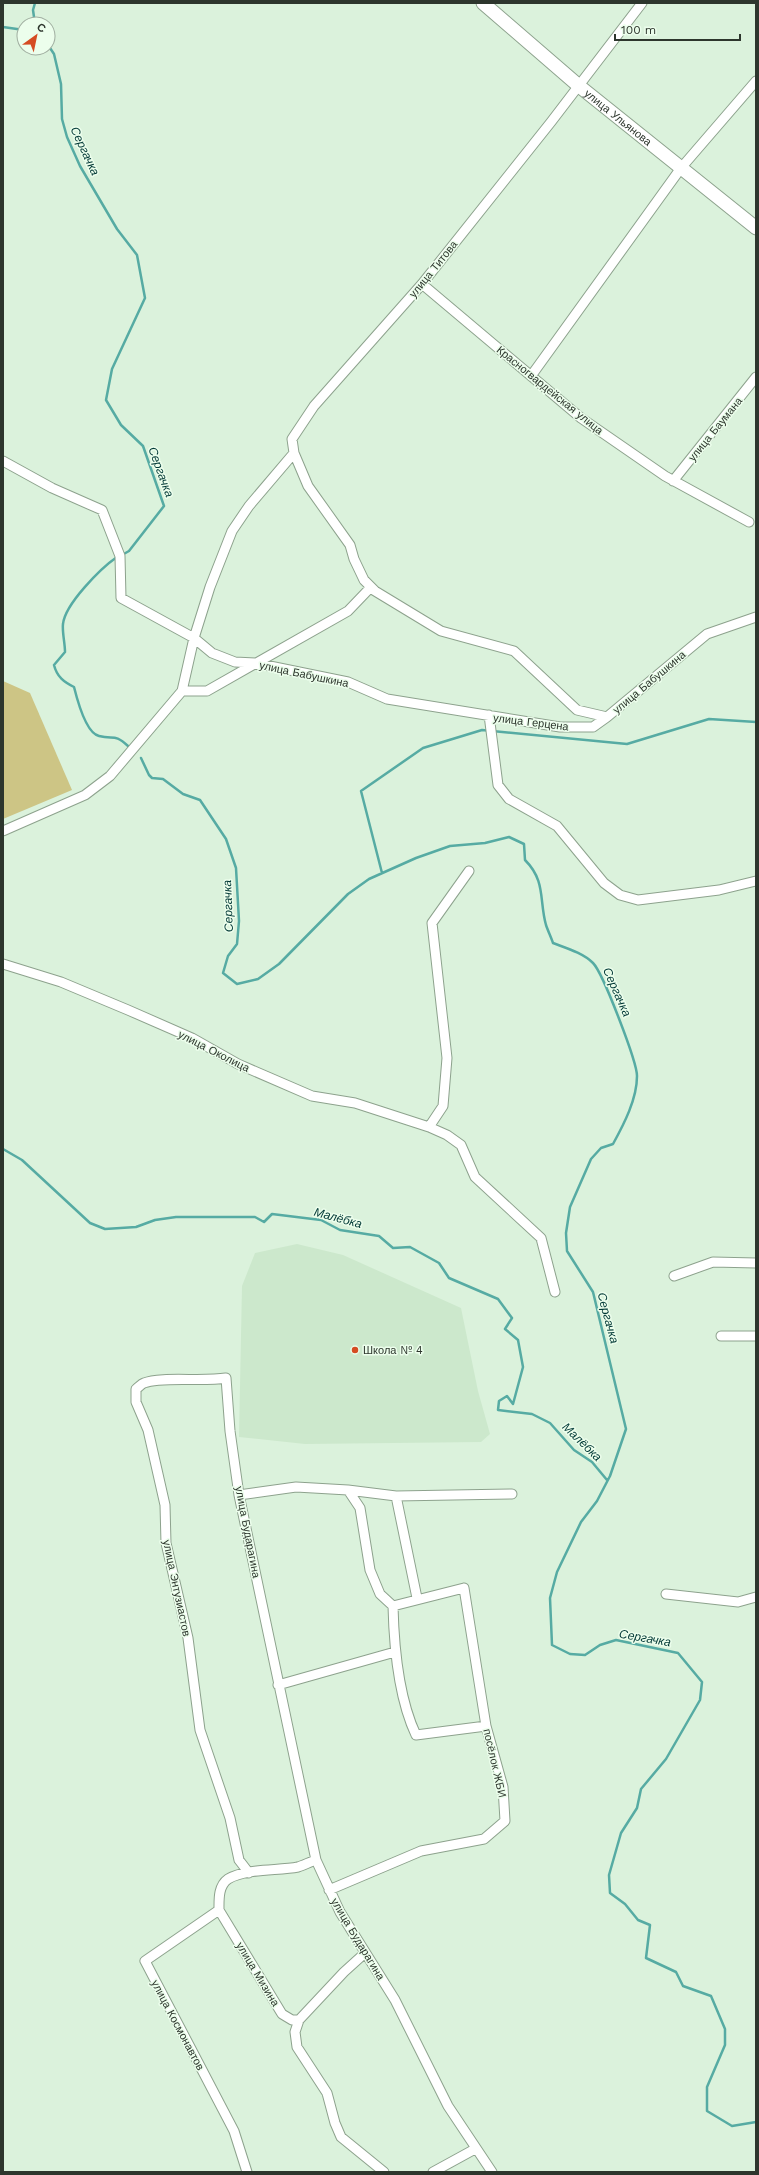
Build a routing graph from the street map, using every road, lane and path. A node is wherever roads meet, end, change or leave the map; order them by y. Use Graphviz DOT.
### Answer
graph roads {
  1 [pos="483,3"];
  2 [pos="642,3"];
  3 [pos="756,81"];
  4 [pos="579,86"];
  5 [pos="681,168"];
  6 [pos="756,228"];
  7 [pos="422,284"];
  8 [pos="531,376"];
  9 [pos="756,377"];
  10 [pos="294,453"];
  11 [pos="3,461"];
  12 [pos="673,480"];
  13 [pos="749,522"];
  14 [pos="370,586"];
  15 [pos="756,617"];
  16 [pos="194,638"];
  17 [pos="255,663"];
  18 [pos="182,691"];
  19 [pos="489,715"];
  20 [pos="607,717"];
  21 [pos="3,831"];
  22 [pos="469,871"];
  23 [pos="756,881"];
  24 [pos="3,964"];
  25 [pos="428,1127"];
  26 [pos="756,1263"];
  27 [pos="674,1276"];
  28 [pos="555,1292"];
  29 [pos="720,1336"];
  30 [pos="756,1336"];
  31 [pos="226,1378"];
  32 [pos="348,1490"];
  33 [pos="512,1494"];
  34 [pos="239,1495"];
  35 [pos="396,1496"];
  36 [pos="666,1594"];
  37 [pos="417,1598"];
  38 [pos="756,1598"];
  39 [pos="393,1606"];
  40 [pos="395,1652"];
  41 [pos="278,1685"];
  42 [pos="486,1726"];
  43 [pos="316,1860"];
  44 [pos="249,1872"];
  45 [pos="329,1890"];
  46 [pos="219,1910"];
  47 [pos="365,1953"];
  48 [pos="299,2020"];
  49 [pos="475,2150"];
  50 [pos="247,2172"];
  51 [pos="384,2172"];
  52 [pos="433,2172"];
  53 [pos="492,2172"];
  1 -- 4 [label="main road, улица Ульянова"];
  2 -- 4 [label="street, улица Титова"];
  3 -- 5 [label="street"];
  4 -- 5 [label="main road, улица Ульянова"];
  4 -- 7 [label="street, улица Титова"];
  5 -- 6 [label="main road, улица Ульянова"];
  5 -- 8 [label="street"];
  7 -- 8 [label="street, Красногвардейская улица"];
  7 -- 10 [label="street, улица Титова"];
  8 -- 12 [label="street, Красногвардейская улица"];
  9 -- 12 [label="street, улица Баумана"];
  10 -- 14 [label="street, улица Бабушкина"];
  10 -- 16 [label="street"];
  11 -- 16 [label="street, улица Бабушкина"];
  12 -- 13 [label="street, Красногвардейская улица"];
  14 -- 17 [label="street"];
  14 -- 20 [label="street, улица Бабушкина"];
  15 -- 20 [label="street, улица Бабушкина"];
  16 -- 17 [label="street, улица Бабушкина"];
  16 -- 18 [label="street"];
  17 -- 18 [label="street"];
  17 -- 19 [label="street, улица Бабушкина"];
  18 -- 21 [label="street"];
  19 -- 20 [label="street, улица Герцена"];
  19 -- 23 [label="street, улица Герцена"];
  22 -- 25 [label="street"];
  24 -- 25 [label="street, улица Околица"];
  25 -- 28 [label="street, улица Околица"];
  26 -- 27 [label="street"];
  29 -- 30 [label="street"];
  31 -- 34 [label="street, улица Бударагина"];
  31 -- 44 [label="street, улица Энтузиастов"];
  32 -- 34 [label="street"];
  32 -- 35 [label="street"];
  32 -- 39 [label="street"];
  33 -- 35 [label="street"];
  34 -- 41 [label="street, улица Бударагина"];
  35 -- 37 [label="street"];
  36 -- 38 [label="street"];
  37 -- 39 [label="street"];
  37 -- 42 [label="street, посёлок ЖБИ"];
  39 -- 40 [label="street"];
  40 -- 41 [label="street"];
  40 -- 42 [label="street"];
  41 -- 43 [label="street, улица Бударагина"];
  42 -- 45 [label="street, посёлок ЖБИ"];
  43 -- 44 [label="street"];
  43 -- 45 [label="street, улица Бударагина"];
  44 -- 46 [label="street"];
  45 -- 47 [label="street, улица Бударагина"];
  46 -- 48 [label="street, улица Мизина"];
  46 -- 50 [label="street, улица Космонавтов"];
  47 -- 48 [label="street"];
  47 -- 49 [label="street, улица Бударагина"];
  48 -- 51 [label="street"];
  49 -- 52 [label="street"];
  49 -- 53 [label="street, улица Бударагина"];
}
